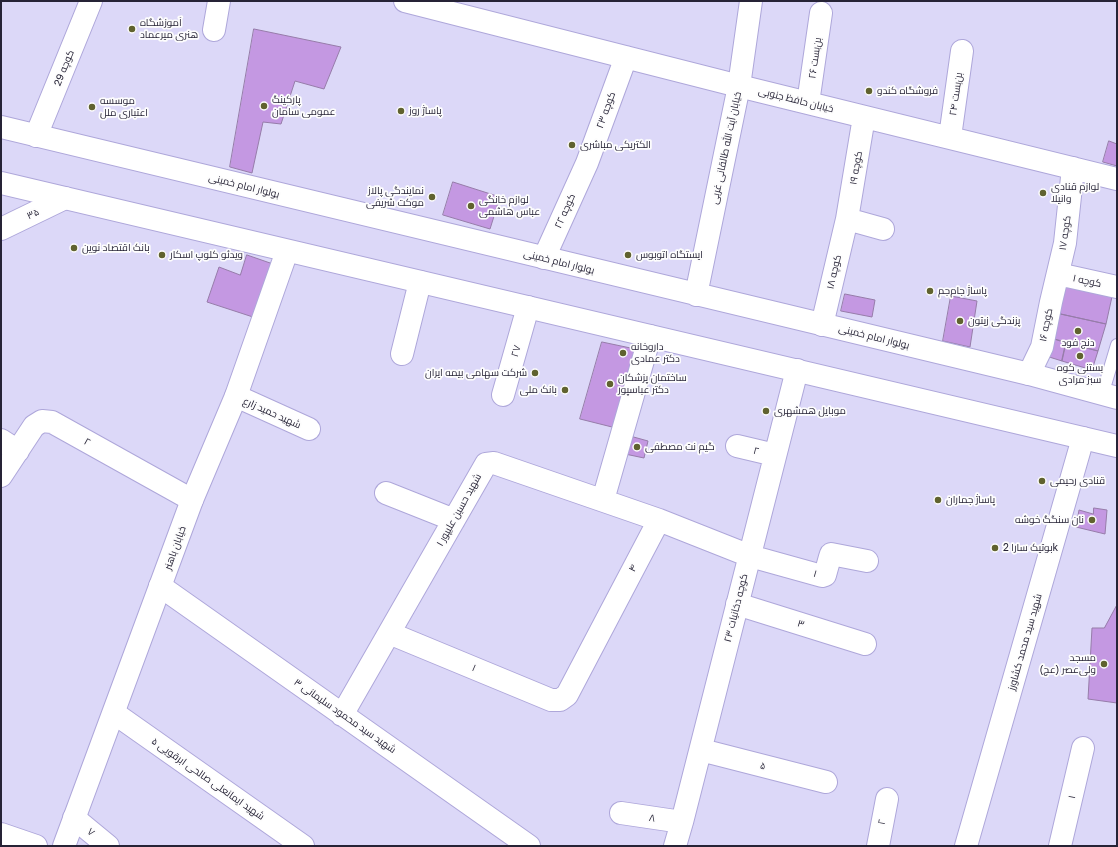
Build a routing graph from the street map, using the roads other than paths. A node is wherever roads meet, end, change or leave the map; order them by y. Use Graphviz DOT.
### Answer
graph roads {
  1 [pos="91,1"];
  2 [pos="219,1"];
  3 [pos="406,1"];
  4 [pos="751,1"];
  5 [pos="473,10"];
  6 [pos="821,13"];
  7 [pos="214,30"];
  8 [pos="962,51"];
  9 [pos="626,57"];
  10 [pos="739,86"];
  11 [pos="808,103"];
  12 [pos="864,117"];
  13 [pos="1,127"];
  14 [pos="36,136"];
  15 [pos="950,137"];
  16 [pos="587,163"];
  17 [pos="1073,168"];
  18 [pos="1117,179"];
  19 [pos="1,183"];
  20 [pos="66,198"];
  21 [pos="847,219"];
  22 [pos="1,229"];
  23 [pos="883,229"];
  24 [pos="287,251"];
  25 [pos="544,258"];
  26 [pos="1058,274"];
  27 [pos="420,282"];
  28 [pos="1117,287"];
  29 [pos="696,295"];
  30 [pos="528,307"];
  31 [pos="822,325"];
  32 [pos="650,336"];
  33 [pos="1117,345"];
  34 [pos="402,354"];
  35 [pos="797,370"];
  36 [pos="1029,374"];
  37 [pos="503,395"];
  38 [pos="236,396"];
  39 [pos="1110,397"];
  40 [pos="309,429"];
  41 [pos="1083,438"];
  42 [pos="10,446"];
  43 [pos="737,446"];
  44 [pos="1117,446"];
  45 [pos="775,455"];
  46 [pos="1,476"];
  47 [pos="386,493"];
  48 [pos="192,500"];
  49 [pos="603,500"];
  50 [pos="454,520"];
  51 [pos="659,520"];
  52 [pos="750,556"];
  53 [pos="867,561"];
  54 [pos="160,586"];
  55 [pos="737,604"];
  56 [pos="389,633"];
  57 [pos="866,644"];
  58 [pos="560,700"];
  59 [pos="114,713"];
  60 [pos="342,715"];
  61 [pos="1083,748"];
  62 [pos="701,750"];
  63 [pos="826,782"];
  64 [pos="887,799"];
  65 [pos="621,813"];
  66 [pos="74,818"];
  67 [pos="682,822"];
  68 [pos="1,834"];
  69 [pos="36,846"];
  70 [pos="64,846"];
  71 [pos="108,846"];
  72 [pos="303,846"];
  73 [pos="529,846"];
  74 [pos="674,846"];
  75 [pos="878,846"];
  76 [pos="966,846"];
  77 [pos="1060,846"];
  1 -- 14 [label="street, کوچه 29"];
  2 -- 7 [label="street"];
  3 -- 5 [label="street, خیابان حافظ جنوبی"];
  4 -- 10 [label="street, خیابان آیت الله طالقانی غربی"];
  5 -- 9 [label="street, خیابان حافظ جنوبی"];
  6 -- 11 [label="street, بن‌بست ۲۶"];
  8 -- 15 [label="street, بن‌بست ۲۴"];
  9 -- 10 [label="street, خیابان حافظ جنوبی"];
  9 -- 16 [label="street, کوچه ۲۳"];
  10 -- 11 [label="street, خیابان حافظ جنوبی"];
  10 -- 29 [label="street, خیابان آیت الله طالقانی غربی"];
  11 -- 12 [label="street, خیابان حافظ جنوبی"];
  12 -- 15 [label="street, خیابان حافظ جنوبی"];
  12 -- 21 [label="street, کوچه ۱۹"];
  13 -- 14 [label="street, بولوار امام خمینی"];
  14 -- 25 [label="street, بولوار امام خمینی"];
  15 -- 17 [label="street, خیابان حافظ جنوبی"];
  16 -- 25 [label="street, کوچه ۲۲"];
  17 -- 18 [label="street, خیابان حافظ جنوبی"];
  17 -- 26 [label="street, کوچه ۱۷"];
  19 -- 20 [label="street"];
  20 -- 22 [label="street, ۳۵"];
  20 -- 24 [label="street"];
  21 -- 23 [label="street"];
  21 -- 31 [label="street, کوچه ۱۸"];
  24 -- 27 [label="street"];
  24 -- 38 [label="street, خیابان باهنر"];
  25 -- 29 [label="street, بولوار امام خمینی"];
  26 -- 28 [label="street, کوچه ۱"];
  26 -- 36 [label="street, کوچه ۱۶"];
  27 -- 30 [label="street"];
  27 -- 34 [label="street"];
  29 -- 31 [label="street, بولوار امام خمینی"];
  30 -- 32 [label="street"];
  30 -- 37 [label="street, ۲۷"];
  31 -- 36 [label="street, بولوار امام خمینی"];
  32 -- 35 [label="street"];
  32 -- 49 [label="street"];
  33 -- 39 [label="lane"];
  35 -- 41 [label="street"];
  35 -- 45 [label="street, کوچه دخانیات ۲۳"];
  36 -- 39 [label="street, بولوار امام خمینی"];
  38 -- 40 [label="street, شهید حمید زارع"];
  38 -- 48 [label="street, خیابان باهنر"];
  41 -- 44 [label="street"];
  41 -- 76 [label="street, شهید سید محمد کشاورز"];
  42 -- 46 [label="street, ۲"];
  42 -- 48 [label="street, ۲"];
  43 -- 45 [label="street, ۲"];
  45 -- 52 [label="street, کوچه دخانیات ۲۳"];
  47 -- 50 [label="street"];
  48 -- 54 [label="street, خیابان باهنر"];
  49 -- 50 [label="street, شهید حسین علیپور ۱"];
  49 -- 51 [label="street, شهید حسین علیپور ۱"];
  50 -- 56 [label="street, شهید حسین علیپور ۱"];
  51 -- 52 [label="street"];
  51 -- 58 [label="street, ۴"];
  52 -- 53 [label="street, ۱"];
  52 -- 55 [label="street, کوچه دخانیات ۲۳"];
  54 -- 59 [label="street, خیابان باهنر"];
  54 -- 60 [label="street, شهید سید محمود سلیمانی ۳"];
  55 -- 57 [label="street, ۳"];
  55 -- 62 [label="street, کوچه دخانیات ۲۳"];
  56 -- 58 [label="street, ۱"];
  56 -- 60 [label="street, شهید حسین علیپور ۱"];
  59 -- 66 [label="street, خیابان باهنر"];
  59 -- 72 [label="street, شهید ایمانعلی صالحی ابرقویی ۵"];
  60 -- 73 [label="street, شهید سید محمود سلیمانی ۳"];
  61 -- 77 [label="street, ۱"];
  62 -- 63 [label="street, ۵"];
  62 -- 67 [label="street, کوچه دخانیات ۲۳"];
  64 -- 75 [label="street, ۲"];
  65 -- 67 [label="street, ۸"];
  66 -- 70 [label="street, خیابان باهنر"];
  66 -- 71 [label="street, ۷"];
  67 -- 74 [label="street, کوچه دخانیات ۲۳"];
  68 -- 69 [label="street"];
}
